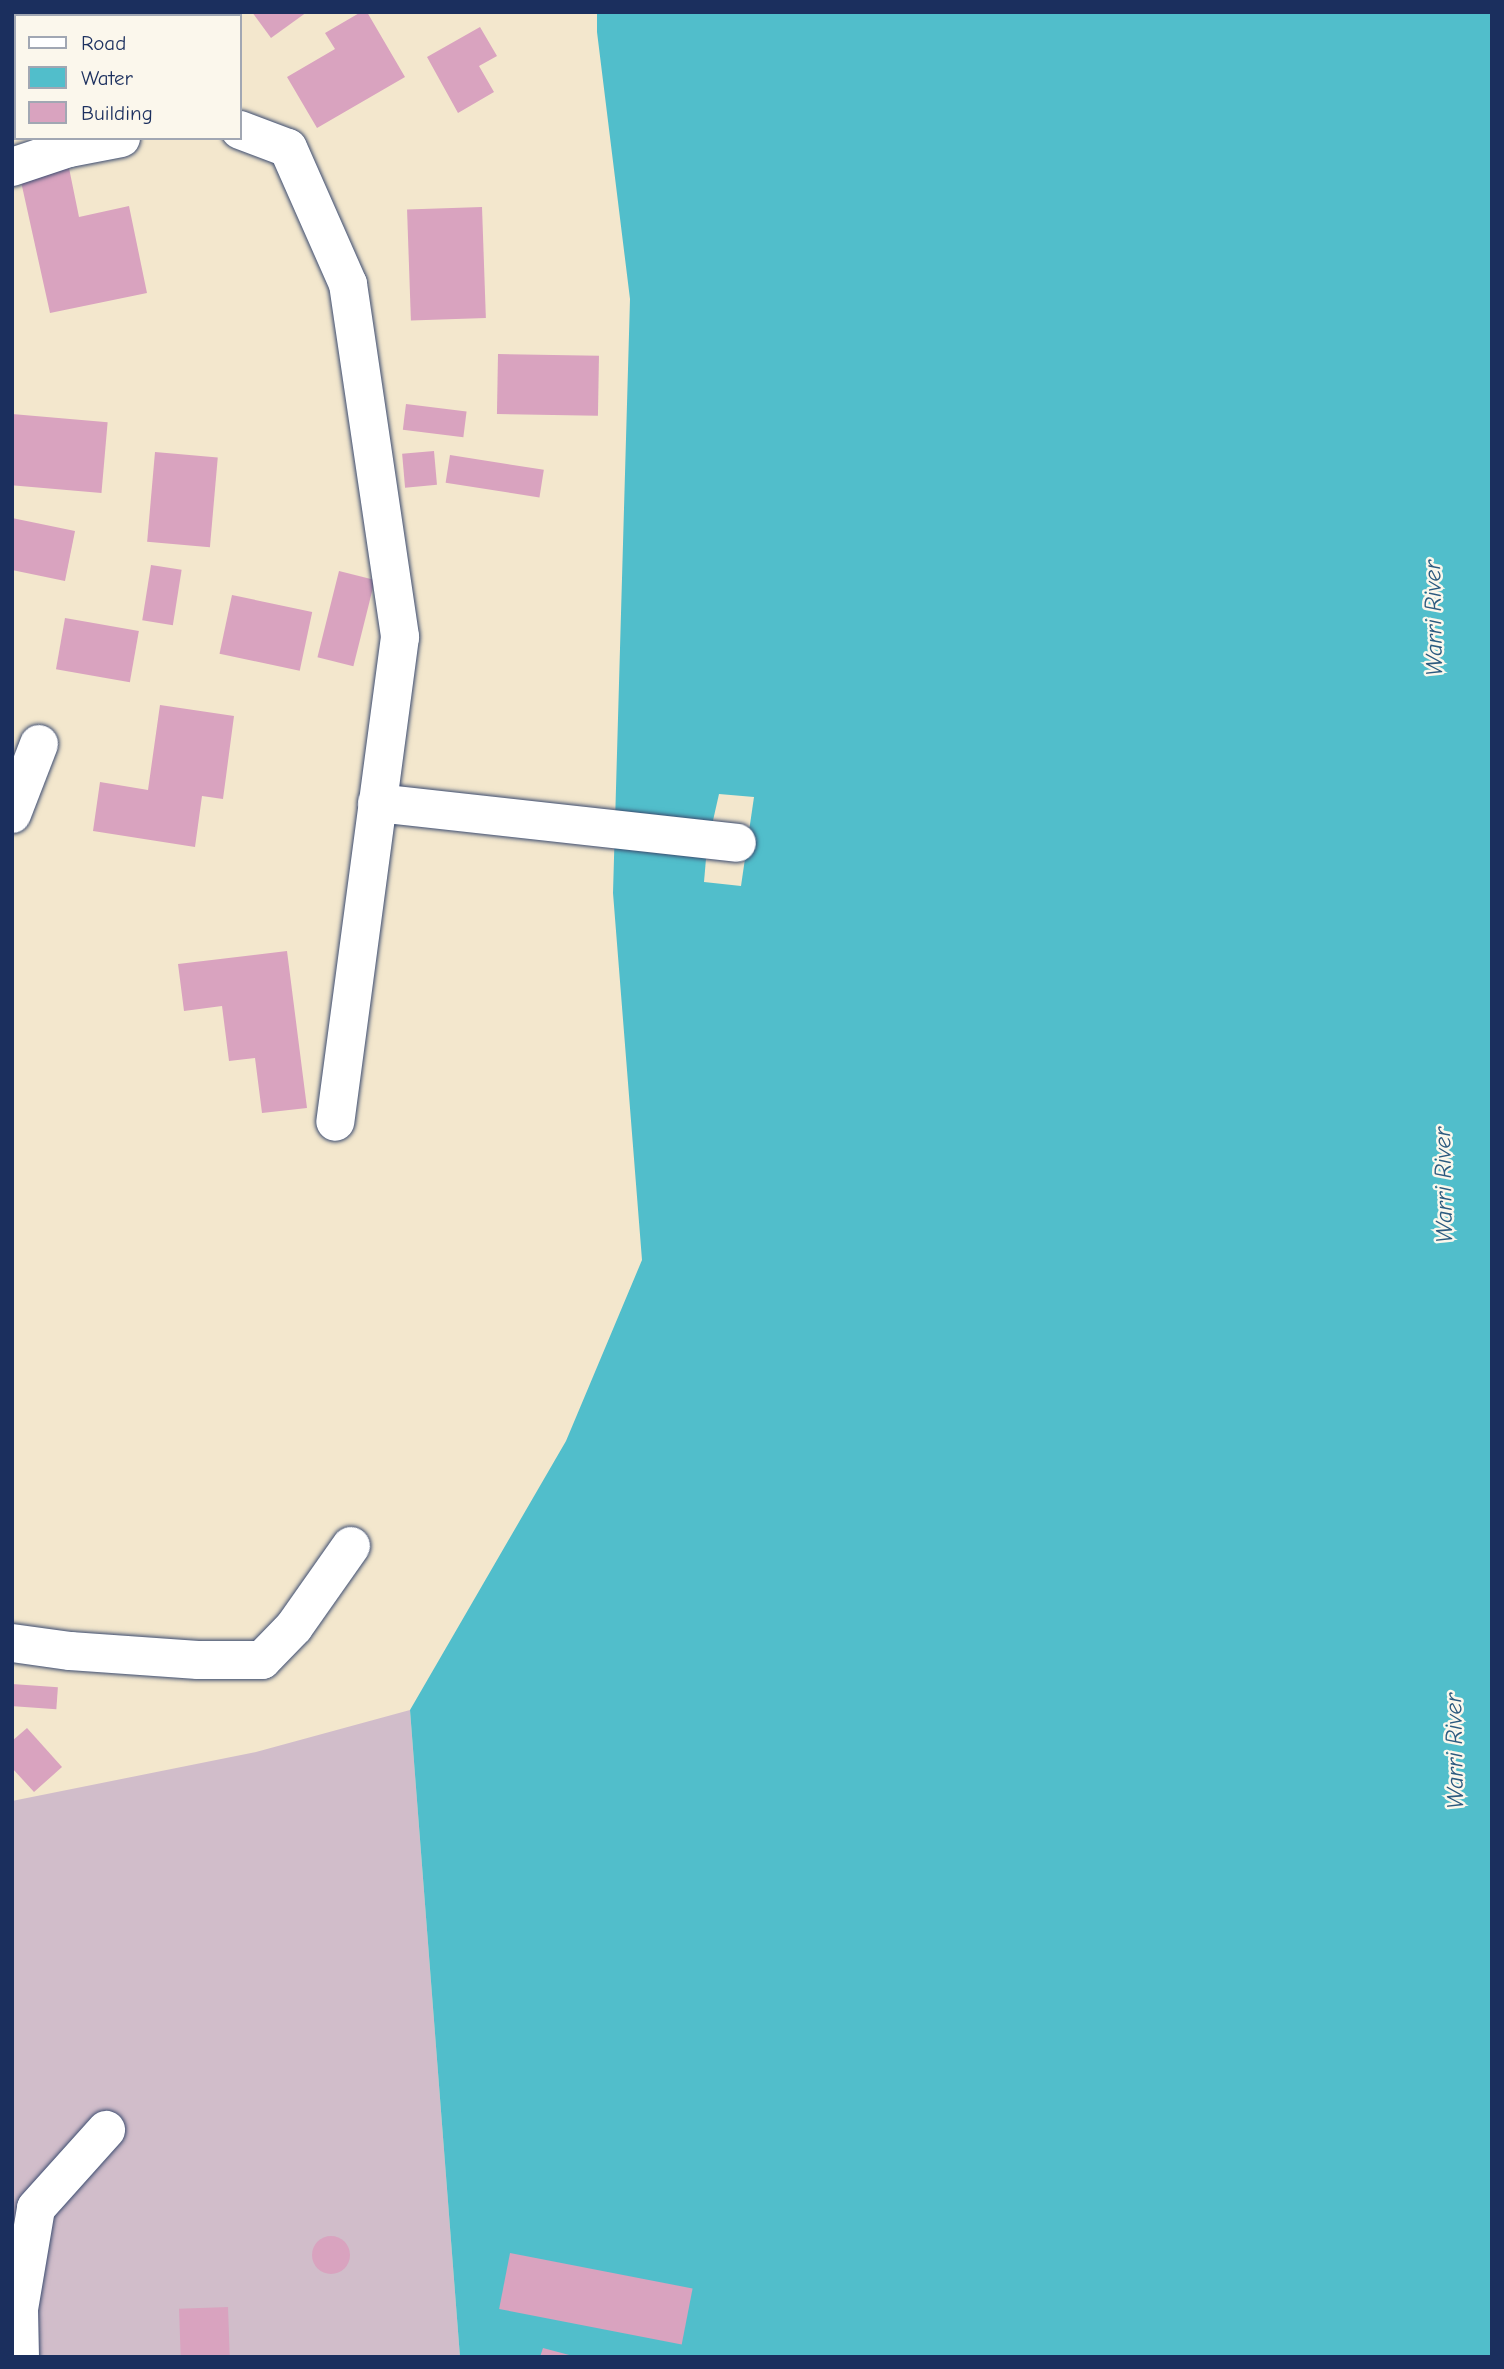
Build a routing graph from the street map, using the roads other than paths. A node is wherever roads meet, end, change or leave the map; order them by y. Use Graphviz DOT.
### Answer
graph roads {
  1 [pos="242,131"];
  2 [pos="110,140"];
  3 [pos="34,154"];
  4 [pos="39,744"];
  5 [pos="377,803"];
  6 [pos="12,814"];
  7 [pos="737,843"];
  8 [pos="335,1122"];
  9 [pos="351,1546"];
  10 [pos="12,1643"];
  11 [pos="106,2130"];
  12 [pos="20,2357"];
  1 -- 5 [label="street"];
  2 -- 3 [label="street"];
  4 -- 6 [label="street"];
  5 -- 7 [label="street"];
  5 -- 8 [label="street"];
  9 -- 10 [label="street"];
  11 -- 12 [label="street"];
}
